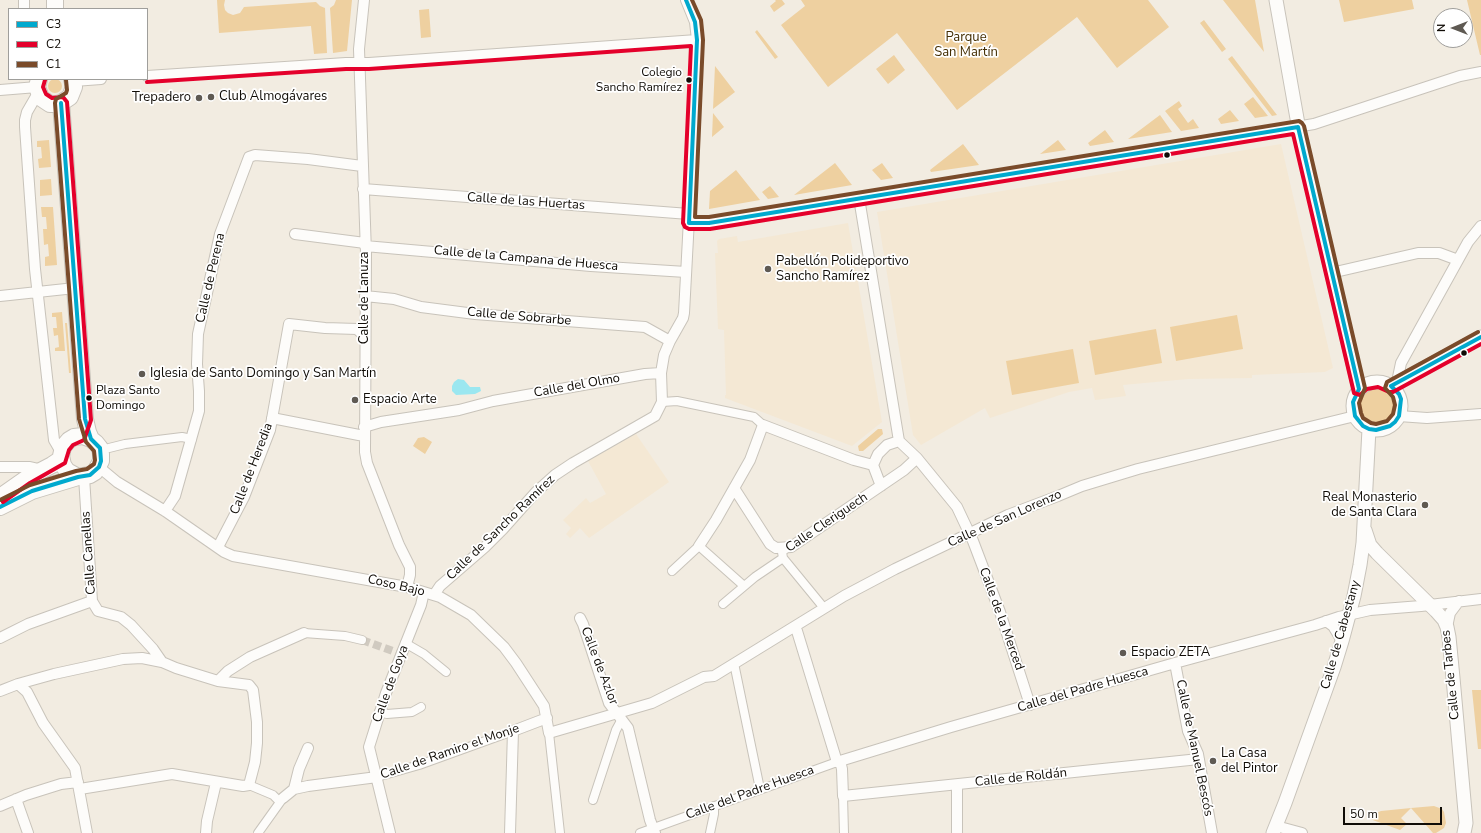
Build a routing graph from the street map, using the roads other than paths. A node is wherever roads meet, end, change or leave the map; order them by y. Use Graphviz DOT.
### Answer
graph roads {
  1 [pos="364,0"];
  2 [pos="686,0"];
  3 [pos="1276,0"];
  4 [pos="697,40"];
  5 [pos="360,63"];
  6 [pos="1481,72"];
  7 [pos="148,76"];
  8 [pos="73,80"];
  9 [pos="38,86"];
  10 [pos="0,90"];
  11 [pos="61,104"];
  12 [pos="1298,126"];
  13 [pos="362,166"];
  14 [pos="363,189"];
  15 [pos="859,198"];
  16 [pos="689,219"];
  17 [pos="1481,226"];
  18 [pos="295,234"];
  19 [pos="365,245"];
  20 [pos="1458,260"];
  21 [pos="686,272"];
  22 [pos="1331,273"];
  23 [pos="75,288"];
  24 [pos="38,291"];
  25 [pos="0,296"];
  26 [pos="365,296"];
  27 [pos="365,334"];
  28 [pos="1481,337"];
  29 [pos="670,341"];
  30 [pos="661,373"];
  31 [pos="1394,384"];
  32 [pos="1359,389"];
  33 [pos="662,402"];
  34 [pos="1481,414"];
  35 [pos="1355,416"];
  36 [pos="1399,416"];
  37 [pos="272,418"];
  38 [pos="763,425"];
  39 [pos="1369,429"];
  40 [pos="364,432"];
  41 [pos="85,437"];
  42 [pos="192,439"];
  43 [pos="899,441"];
  44 [pos="109,448"];
  45 [pos="61,456"];
  46 [pos="917,458"];
  47 [pos="873,465"];
  48 [pos="0,467"];
  49 [pos="98,467"];
  50 [pos="43,470"];
  51 [pos="81,477"];
  52 [pos="881,486"];
  53 [pos="734,488"];
  54 [pos="0,497"];
  55 [pos="0,507"];
  56 [pos="166,511"];
  57 [pos="1364,525"];
  58 [pos="970,534"];
  59 [pos="699,546"];
  60 [pos="218,547"];
  61 [pos="788,547"];
  62 [pos="783,558"];
  63 [pos="672,572"];
  64 [pos="744,586"];
  65 [pos="407,587"];
  66 [pos="424,592"];
  67 [pos="1415,592"];
  68 [pos="434,595"];
  69 [pos="1481,598"];
  70 [pos="92,601"];
  71 [pos="1459,601"];
  72 [pos="723,604"];
  73 [pos="1429,605"];
  74 [pos="1410,607"];
  75 [pos="824,608"];
  76 [pos="1349,614"];
  77 [pos="580,618"];
  78 [pos="1326,621"];
  79 [pos="794,627"];
  80 [pos="1447,627"];
  81 [pos="304,632"];
  82 [pos="0,638"];
  83 [pos="362,640"];
  84 [pos="1342,641"];
  85 [pos="405,644"];
  86 [pos="162,662"];
  87 [pos="1176,663"];
  88 [pos="733,664"];
  89 [pos="446,672"];
  90 [pos="218,681"];
  91 [pos="18,684"];
  92 [pos="0,691"];
  93 [pos="1030,705"];
  94 [pos="422,707"];
  95 [pos="379,712"];
  96 [pos="620,717"];
  97 [pos="546,718"];
  98 [pos="513,731"];
  99 [pos="549,733"];
  100 [pos="308,748"];
  101 [pos="1199,759"];
  102 [pos="838,761"];
  103 [pos="377,777"];
  104 [pos="214,781"];
  105 [pos="956,784"];
  106 [pos="249,785"];
  107 [pos="79,786"];
  108 [pos="294,789"];
  109 [pos="760,789"];
  110 [pos="843,796"];
  111 [pos="16,799"];
  112 [pos="281,800"];
  113 [pos="593,800"];
  114 [pos="0,806"];
  115 [pos="714,806"];
  116 [pos="1275,829"];
  117 [pos="654,831"];
  118 [pos="28,833"];
  119 [pos="87,833"];
  120 [pos="206,833"];
  121 [pos="258,833"];
  122 [pos="390,833"];
  123 [pos="510,833"];
  124 [pos="560,833"];
  125 [pos="640,833"];
  126 [pos="710,833"];
  127 [pos="844,833"];
  128 [pos="957,833"];
  129 [pos="1212,833"];
  130 [pos="1302,833"];
  131 [pos="1464,833"];
  1 -- 5 [label="street, Calle de Lanuza"];
  2 -- 4 [label="street"];
  3 -- 12 [label="street"];
  4 -- 5 [label="street"];
  4 -- 16 [label="street"];
  5 -- 7 [label="street"];
  5 -- 13 [label="street, Calle de Lanuza"];
  6 -- 12 [label="street, Calle de las Huertas"];
  8 -- 11 [label="main road"];
  9 -- 10 [label="street"];
  9 -- 11 [label="main road"];
  9 -- 24 [label="street"];
  11 -- 23 [label="main road"];
  12 -- 15 [label="street, Calle de las Huertas"];
  12 -- 22 [label="street"];
  13 -- 14 [label="street, Calle de Lanuza"];
  13 -- 42 [label="street, Calle de Perena"];
  14 -- 16 [label="street, Calle de las Huertas"];
  14 -- 19 [label="street, Calle de Lanuza"];
  15 -- 16 [label="street, Calle de las Huertas"];
  15 -- 43 [label="street"];
  16 -- 21 [label="street"];
  17 -- 20 [label="street"];
  18 -- 19 [label="street, Calle de la Campana de Huesca"];
  19 -- 21 [label="street, Calle de la Campana de Huesca"];
  19 -- 26 [label="street, Calle de Lanuza"];
  20 -- 22 [label="street"];
  20 -- 31 [label="street"];
  21 -- 29 [label="street"];
  22 -- 32 [label="street"];
  23 -- 24 [label="street"];
  23 -- 41 [label="main road"];
  24 -- 25 [label="street"];
  24 -- 45 [label="street"];
  26 -- 27 [label="street, Calle de Lanuza"];
  26 -- 29 [label="street, Calle de Sobrarbe"];
  27 -- 37 [label="street, Calle de Heredia"];
  27 -- 40 [label="street, Calle de Lanuza"];
  28 -- 31 [label="street"];
  29 -- 30 [label="street"];
  30 -- 33 [label="street"];
  30 -- 40 [label="street, Calle del Olmo"];
  31 -- 32 [label="street"];
  31 -- 36 [label="street"];
  32 -- 35 [label="street"];
  33 -- 38 [label="street"];
  33 -- 68 [label="street, Calle de Sancho Ramírez"];
  34 -- 36 [label="street"];
  35 -- 39 [label="street"];
  35 -- 58 [label="street, Calle de San Lorenzo"];
  36 -- 39 [label="street"];
  37 -- 40 [label="street"];
  37 -- 60 [label="street, Calle de Heredia"];
  38 -- 47 [label="street"];
  38 -- 53 [label="street"];
  39 -- 57 [label="street, Calle de Cabestany"];
  40 -- 65 [label="street, Calle de Lanuza"];
  41 -- 45 [label="main road"];
  41 -- 49 [label="main road"];
  42 -- 44 [label="street"];
  42 -- 56 [label="street, Calle de Perena"];
  43 -- 46 [label="street, Calle de la Merced"];
  43 -- 47 [label="street"];
  45 -- 50 [label="main road"];
  45 -- 51 [label="main road"];
  46 -- 52 [label="street, Calle Cleriguech"];
  46 -- 58 [label="street, Calle de la Merced"];
  47 -- 52 [label="street"];
  48 -- 50 [label="street"];
  49 -- 51 [label="main road"];
  49 -- 56 [label="street, Coso Bajo"];
  50 -- 54 [label="main road"];
  51 -- 55 [label="main road"];
  51 -- 70 [label="street, Calle Canellas"];
  52 -- 61 [label="street, Calle Cleriguech"];
  53 -- 59 [label="street"];
  53 -- 61 [label="street"];
  56 -- 60 [label="street, Coso Bajo"];
  57 -- 67 [label="street, Calle de Tarbes"];
  57 -- 76 [label="street, Calle de Cabestany"];
  58 -- 75 [label="street, Calle de San Lorenzo"];
  58 -- 93 [label="street, Calle de la Merced"];
  59 -- 63 [label="street"];
  59 -- 64 [label="street"];
  60 -- 65 [label="street, Coso Bajo"];
  61 -- 62 [label="street, Calle Cleriguech"];
  62 -- 64 [label="street, Calle Cleriguech"];
  62 -- 75 [label="street"];
  64 -- 72 [label="street, Calle Cleriguech"];
  65 -- 66 [label="street, Coso Bajo"];
  66 -- 68 [label="street, Coso Bajo"];
  66 -- 85 [label="street, Calle de Goya"];
  67 -- 73 [label="street, Calle de Tarbes"];
  67 -- 74 [label="street"];
  68 -- 97 [label="street, Coso Bajo"];
  69 -- 71 [label="street, Calle del Padre Huesca"];
  70 -- 82 [label="street, Calle Canellas"];
  70 -- 86 [label="street"];
  71 -- 73 [label="street, Calle del Padre Huesca"];
  71 -- 80 [label="street"];
  73 -- 74 [label="street, Calle del Padre Huesca"];
  73 -- 80 [label="street, Calle de Tarbes"];
  74 -- 76 [label="street, Calle del Padre Huesca"];
  75 -- 79 [label="street, Calle de San Lorenzo"];
  76 -- 78 [label="street, Calle del Padre Huesca"];
  76 -- 84 [label="street, Calle de Cabestany"];
  77 -- 96 [label="street, Calle de Azlor"];
  78 -- 84 [label="street"];
  78 -- 87 [label="street, Calle del Padre Huesca"];
  79 -- 88 [label="street, Calle de San Lorenzo"];
  79 -- 102 [label="street"];
  80 -- 131 [label="street, Calle de Tarbes"];
  81 -- 83 [label="street"];
  81 -- 90 [label="street"];
  84 -- 116 [label="street, Calle de Cabestany"];
  85 -- 89 [label="street"];
  85 -- 95 [label="street, Calle de Goya"];
  86 -- 90 [label="street"];
  86 -- 91 [label="street"];
  87 -- 93 [label="street, Calle del Padre Huesca"];
  87 -- 101 [label="street, Calle de Manuel Bescós"];
  88 -- 96 [label="street, Calle de San Lorenzo"];
  88 -- 109 [label="street"];
  90 -- 106 [label="street"];
  91 -- 92 [label="street"];
  91 -- 107 [label="street"];
  93 -- 102 [label="street, Calle del Padre Huesca"];
  94 -- 95 [label="street"];
  95 -- 103 [label="street, Calle de Goya"];
  96 -- 99 [label="street, Calle de San Lorenzo"];
  96 -- 113 [label="street"];
  96 -- 117 [label="street, Calle de Azlor"];
  97 -- 98 [label="street, Calle de Ramiro el Monje"];
  97 -- 99 [label="street, Coso Bajo"];
  98 -- 103 [label="street, Calle de Ramiro el Monje"];
  98 -- 123 [label="street"];
  99 -- 124 [label="street, Coso Bajo"];
  100 -- 108 [label="street"];
  101 -- 105 [label="street, Calle de Roldán"];
  101 -- 129 [label="street, Calle de Manuel Bescós"];
  102 -- 109 [label="street, Calle del Padre Huesca"];
  102 -- 110 [label="street"];
  103 -- 108 [label="street, Calle de Ramiro el Monje"];
  103 -- 122 [label="street, Calle de Goya"];
  104 -- 106 [label="street"];
  104 -- 107 [label="street"];
  104 -- 120 [label="street"];
  105 -- 110 [label="street, Calle de Roldán"];
  105 -- 128 [label="street"];
  106 -- 112 [label="street"];
  107 -- 111 [label="street"];
  107 -- 119 [label="street"];
  108 -- 112 [label="street, Calle de Ramiro el Monje"];
  109 -- 115 [label="street, Calle del Padre Huesca"];
  110 -- 127 [label="street"];
  111 -- 114 [label="street"];
  111 -- 118 [label="street"];
  112 -- 121 [label="street"];
  115 -- 117 [label="street, Calle del Padre Huesca"];
  115 -- 126 [label="street"];
  116 -- 130 [label="street"];
  117 -- 125 [label="street, Calle del Padre Huesca"];
}
